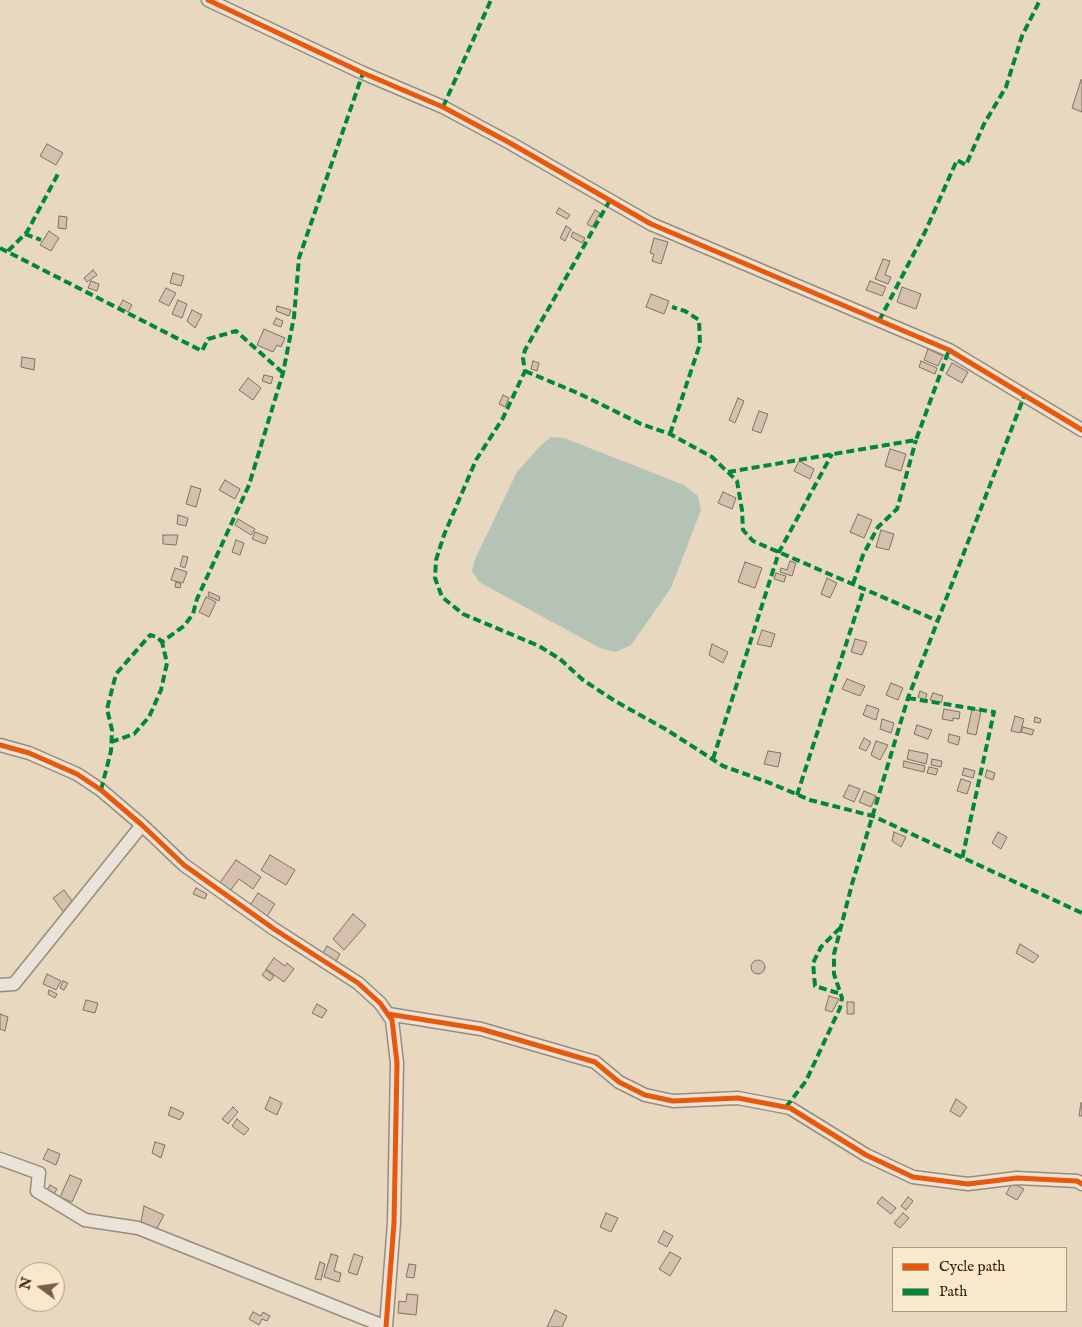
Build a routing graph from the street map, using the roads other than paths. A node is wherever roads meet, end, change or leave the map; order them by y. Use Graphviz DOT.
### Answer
graph roads {
  1 [pos="208,0"];
  2 [pos="1082,430"];
  3 [pos="0,745"];
  4 [pos="142,825"];
  5 [pos="0,985"];
  6 [pos="388,1014"];
  7 [pos="0,1159"];
  8 [pos="1082,1184"];
  9 [pos="386,1327"];
  1 -- 2 [label="street"];
  3 -- 4 [label="street"];
  4 -- 5 [label="street"];
  4 -- 6 [label="street"];
  6 -- 8 [label="street"];
  6 -- 9 [label="street"];
  7 -- 9 [label="street"];
}
